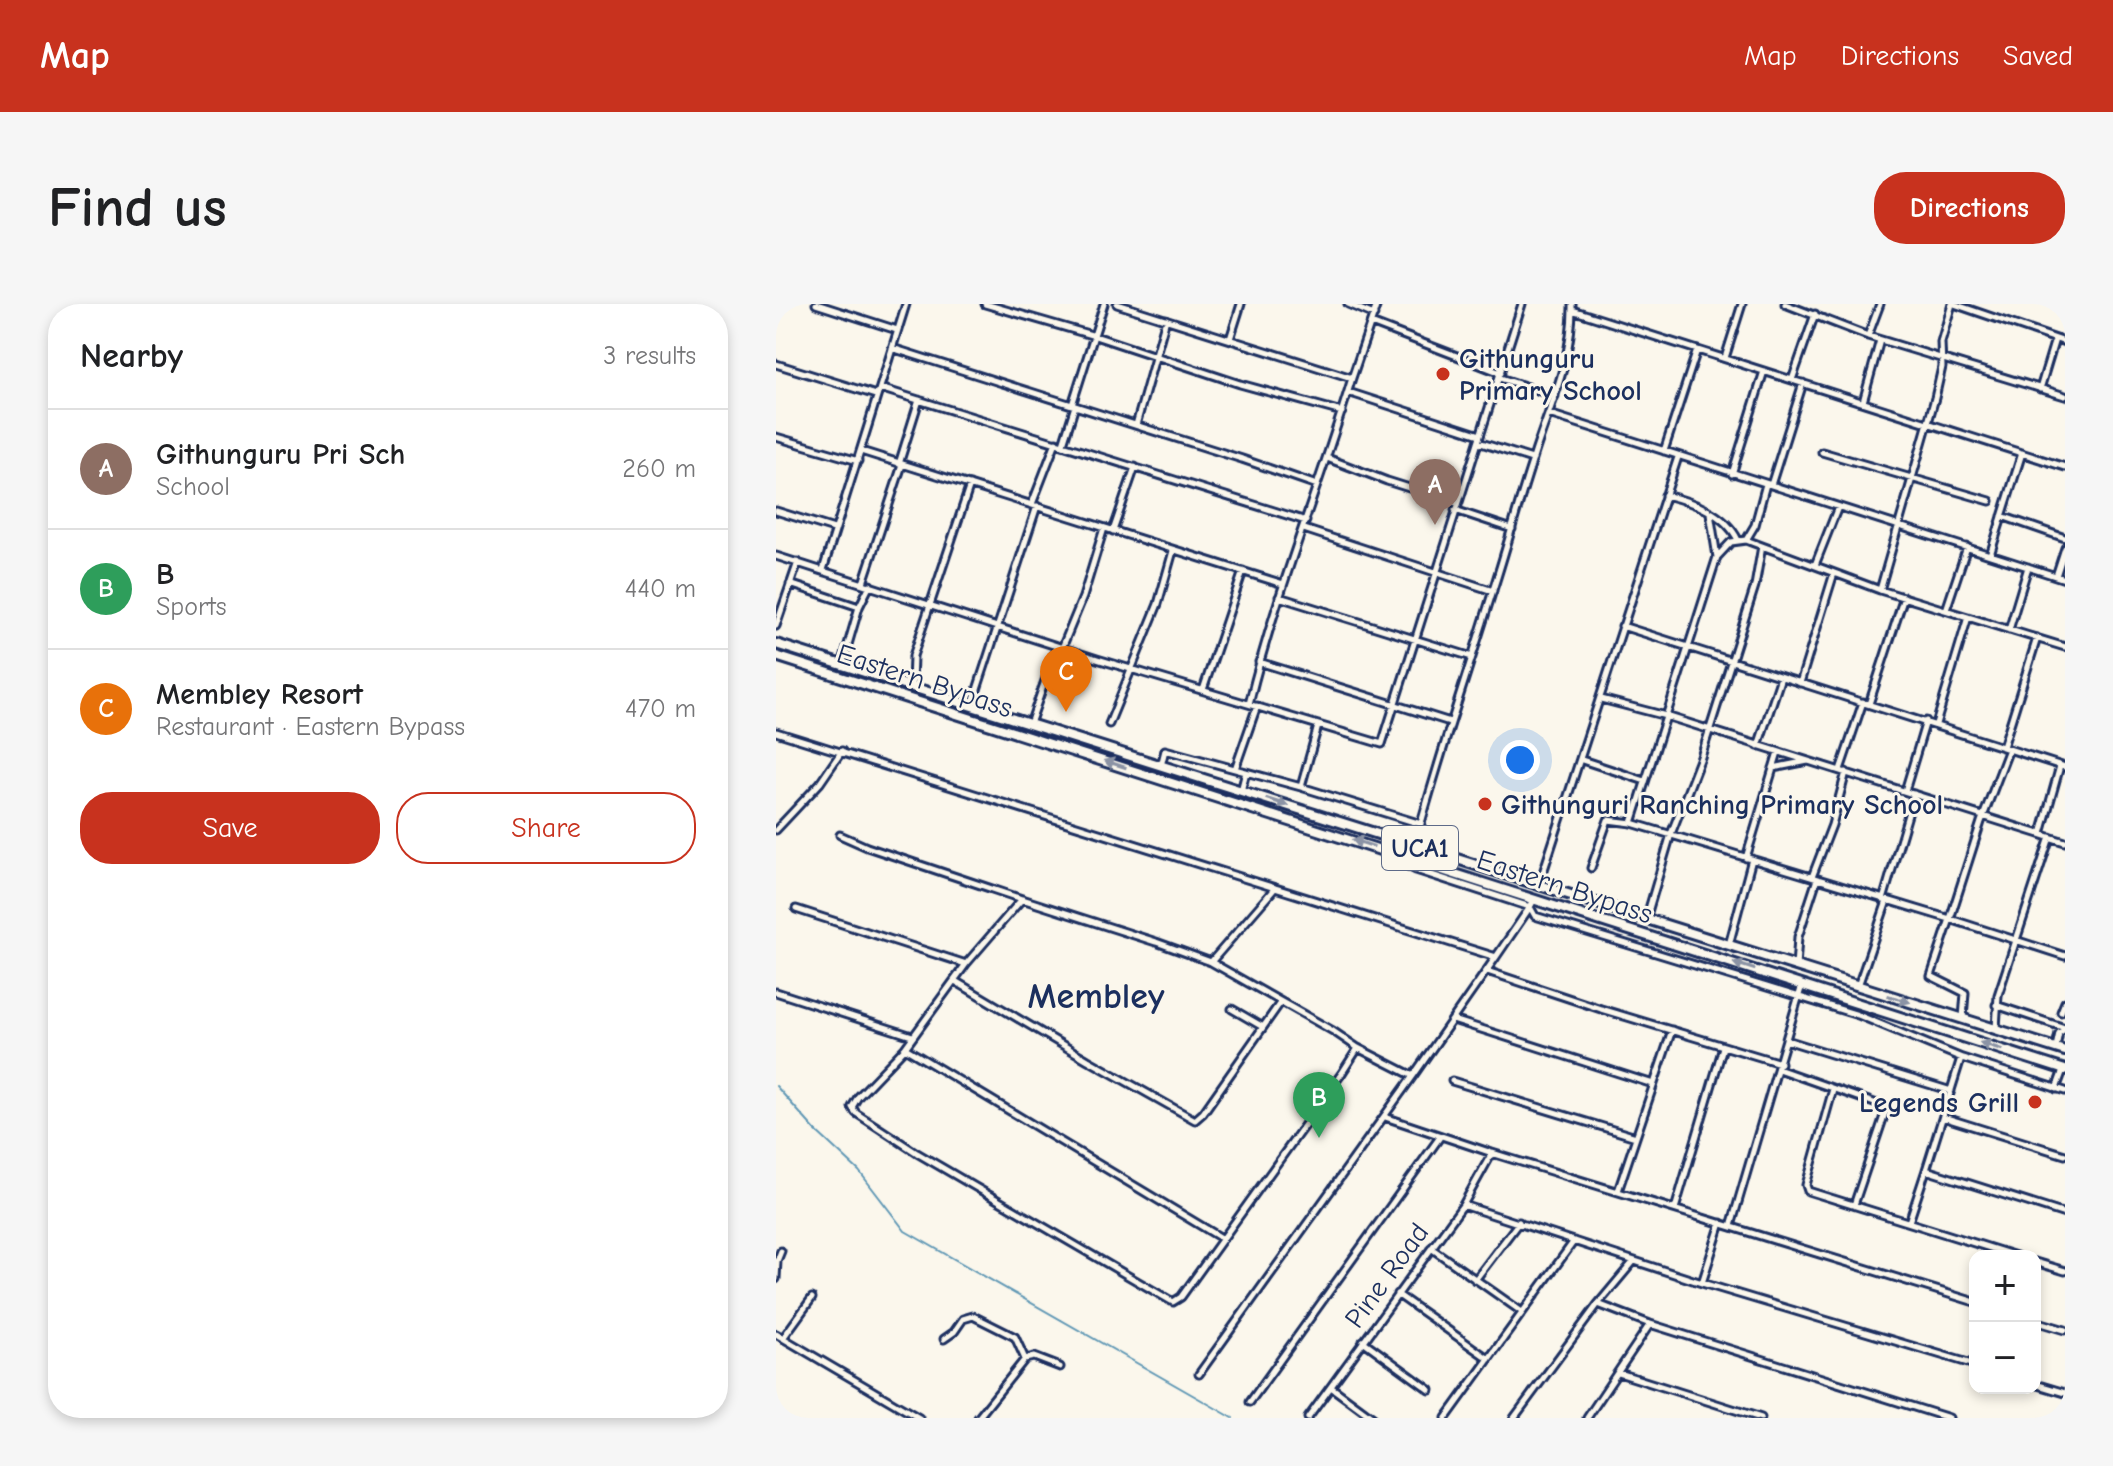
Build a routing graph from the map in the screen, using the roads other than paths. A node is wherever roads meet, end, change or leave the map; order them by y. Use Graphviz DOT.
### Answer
graph roads {
  1 [pos="816,304"];
  2 [pos="906,304"];
  3 [pos="985,304"];
  4 [pos="1104,304"];
  5 [pos="1117,304"];
  6 [pos="1241,304"];
  7 [pos="1348,304"];
  8 [pos="1377,304"];
  9 [pos="1522,304"];
  10 [pos="1742,304"];
  11 [pos="1785,304"];
  12 [pos="1880,304"];
  13 [pos="1953,304"];
  14 [pos="1572,307"];
  15 [pos="1815,314"];
  16 [pos="1374,315"];
  17 [pos="1166,319"];
  18 [pos="1371,323"];
  19 [pos="897,330"];
  20 [pos="1095,336"];
  21 [pos="1868,336"];
  22 [pos="1230,339"];
  23 [pos="2055,339"];
  24 [pos="1880,340"];
  25 [pos="2065,342"];
  26 [pos="892,348"];
  27 [pos="1697,350"];
  28 [pos="1156,356"];
  29 [pos="1725,358"];
  30 [pos="1942,358"];
  31 [pos="776,364"];
  32 [pos="1764,371"];
  33 [pos="1500,375"];
  34 [pos="1352,378"];
  35 [pos="1792,380"];
  36 [pos="1803,383"];
  37 [pos="880,388"];
  38 [pos="2040,389"];
  39 [pos="1348,392"];
  40 [pos="876,395"];
  41 [pos="1555,396"];
  42 [pos="2065,396"];
  43 [pos="919,400"];
  44 [pos="1863,402"];
  45 [pos="1074,405"];
  46 [pos="1342,412"];
  47 [pos="1549,414"];
  48 [pos="1928,423"];
  49 [pos="1136,425"];
  50 [pos="776,437"];
  51 [pos="1479,439"];
  52 [pos="1060,443"];
  53 [pos="861,451"];
  54 [pos="1664,451"];
  55 [pos="1822,452"];
  56 [pos="2022,453"];
  57 [pos="1678,457"];
  58 [pos="1327,458"];
  59 [pos="1532,459"];
  60 [pos="858,461"];
  61 [pos="901,465"];
  62 [pos="1135,467"];
  63 [pos="2065,467"];
  64 [pos="1732,474"];
  65 [pos="1913,478"];
  66 [pos="970,485"];
  67 [pos="1317,485"];
  68 [pos="1769,485"];
  69 [pos="1665,495"];
  70 [pos="1990,501"];
  71 [pos="1034,505"];
  72 [pos="1456,506"];
  73 [pos="1838,507"];
  74 [pos="776,511"];
  75 [pos="1710,512"];
  76 [pos="2002,516"];
  77 [pos="1306,521"];
  78 [pos="1899,526"];
  79 [pos="1104,528"];
  80 [pos="834,529"];
  81 [pos="1304,529"];
  82 [pos="1512,529"];
  83 [pos="1113,531"];
  84 [pos="2065,538"];
  85 [pos="1738,540"];
  86 [pos="1746,540"];
  87 [pos="1762,546"];
  88 [pos="1967,547"];
  89 [pos="2065,548"];
  90 [pos="1173,551"];
  91 [pos="1990,555"];
  92 [pos="776,556"];
  93 [pos="1717,557"];
  94 [pos="798,562"];
  95 [pos="1815,565"];
  96 [pos="2028,567"];
  97 [pos="823,570"];
  98 [pos="1243,571"];
  99 [pos="1437,573"];
  100 [pos="1834,573"];
  101 [pos="2056,576"];
  102 [pos="2065,579"];
  103 [pos="863,583"];
  104 [pos="790,584"];
  105 [pos="1283,584"];
  106 [pos="870,585"];
  107 [pos="1880,590"];
  108 [pos="1493,591"];
  109 [pos="1279,597"];
  110 [pos="1904,597"];
  111 [pos="930,604"];
  112 [pos="859,607"];
  113 [pos="1946,610"];
  114 [pos="1968,617"];
  115 [pos="776,622"];
  116 [pos="998,626"];
  117 [pos="1622,626"];
  118 [pos="2009,630"];
  119 [pos="1416,638"];
  120 [pos="2037,638"];
  121 [pos="776,644"];
  122 [pos="1060,647"];
  123 [pos="1687,647"];
  124 [pos="2065,647"];
  125 [pos="776,656"];
  126 [pos="1472,657"];
  127 [pos="1730,661"];
  128 [pos="1259,662"];
  129 [pos="842,665"];
  130 [pos="1131,669"];
  131 [pos="1781,677"];
  132 [pos="1800,683"];
  133 [pos="912,686"];
  134 [pos="1203,690"];
  135 [pos="1601,699"];
  136 [pos="1866,703"];
  137 [pos="1249,704"];
  138 [pos="972,705"];
  139 [pos="1394,705"];
  140 [pos="1257,706"];
  141 [pos="1666,716"];
  142 [pos="1926,721"];
  143 [pos="1450,722"];
  144 [pos="1030,724"];
  145 [pos="1109,724"];
  146 [pos="1936,724"];
  147 [pos="1318,726"];
  148 [pos="1709,730"];
  149 [pos="776,732"];
  150 [pos="1758,746"];
  151 [pos="2006,748"];
  152 [pos="842,751"];
  153 [pos="1778,752"];
  154 [pos="1582,760"];
  155 [pos="1808,761"];
  156 [pos="1161,766"];
  157 [pos="2063,767"];
  158 [pos="1773,768"];
  159 [pos="1235,769"];
  160 [pos="1843,771"];
  161 [pos="1246,772"];
  162 [pos="1646,781"];
  163 [pos="1301,787"];
  164 [pos="1241,791"];
  165 [pos="1905,791"];
  166 [pos="1914,794"];
  167 [pos="1984,817"];
  168 [pos="778,823"];
  169 [pos="1632,823"];
  170 [pos="1421,824"];
  171 [pos="776,830"];
  172 [pos="1671,834"];
  173 [pos="2041,834"];
  174 [pos="840,835"];
  175 [pos="2050,837"];
  176 [pos="2065,842"];
  177 [pos="1415,846"];
  178 [pos="1749,858"];
  179 [pos="1412,859"];
  180 [pos="1591,868"];
  181 [pos="1497,872"];
  182 [pos="1814,878"];
  183 [pos="1539,885"];
  184 [pos="1492,886"];
  185 [pos="1275,888"];
  186 [pos="1022,899"];
  187 [pos="1885,900"];
  188 [pos="1532,904"];
  189 [pos="796,909"];
  190 [pos="1646,919"];
  191 [pos="1950,919"];
  192 [pos="1626,929"];
  193 [pos="2015,939"];
  194 [pos="1621,942"];
  195 [pos="1729,946"];
  196 [pos="2065,956"];
  197 [pos="1496,957"];
  198 [pos="1211,962"];
  199 [pos="966,964"];
  200 [pos="1796,967"];
  201 [pos="1487,971"];
  202 [pos="955,981"];
  203 [pos="1802,985"];
  204 [pos="1858,986"];
  205 [pos="776,992"];
  206 [pos="1798,997"];
  207 [pos="2065,1002"];
  208 [pos="1280,1003"];
  209 [pos="1996,1005"];
  210 [pos="1232,1009"];
  211 [pos="2061,1012"];
  212 [pos="1963,1018"];
  213 [pos="1453,1020"];
  214 [pos="1263,1027"];
  215 [pos="2065,1028"];
  216 [pos="1996,1029"];
  217 [pos="1672,1030"];
  218 [pos="912,1036"];
  219 [pos="1786,1040"];
  220 [pos="1723,1047"];
  221 [pos="905,1048"];
  222 [pos="1358,1048"];
  223 [pos="2061,1050"];
  224 [pos="1962,1058"];
  225 [pos="1779,1066"];
  226 [pos="2064,1070"];
  227 [pos="1413,1076"];
  228 [pos="1452,1081"];
  229 [pos="1653,1084"];
  230 [pos="1833,1089"];
  231 [pos="2056,1089"];
  232 [pos="1951,1091"];
  233 [pos="2065,1091"];
  234 [pos="1385,1117"];
  235 [pos="1943,1117"];
  236 [pos="1440,1137"];
  237 [pos="1636,1137"];
  238 [pos="1492,1153"];
  239 [pos="2065,1155"];
  240 [pos="1926,1170"];
  241 [pos="1618,1191"];
  242 [pos="1463,1205"];
  243 [pos="1854,1205"];
  244 [pos="1675,1209"];
  245 [pos="2065,1214"];
  246 [pos="1519,1222"];
  247 [pos="1909,1222"];
  248 [pos="1721,1223"];
  249 [pos="1731,1226"];
  250 [pos="1223,1239"];
  251 [pos="1574,1241"];
  252 [pos="1431,1248"];
  253 [pos="1997,1250"];
  254 [pos="781,1251"];
  255 [pos="1634,1261"];
  256 [pos="2041,1264"];
  257 [pos="2065,1271"];
  258 [pos="776,1279"];
  259 [pos="1475,1280"];
  260 [pos="1702,1283"];
  261 [pos="1397,1294"];
  262 [pos="812,1298"];
  263 [pos="1969,1300"];
  264 [pos="1598,1304"];
  265 [pos="1522,1312"];
  266 [pos="2038,1322"];
  267 [pos="1650,1324"];
  268 [pos="2065,1330"];
  269 [pos="776,1334"];
  270 [pos="783,1338"];
  271 [pos="944,1339"];
  272 [pos="1363,1341"];
  273 [pos="1025,1359"];
  274 [pos="1489,1359"];
  275 [pos="1969,1363"];
  276 [pos="1060,1367"];
  277 [pos="1619,1373"];
  278 [pos="1199,1374"];
  279 [pos="2041,1386"];
  280 [pos="1331,1387"];
  281 [pos="1430,1390"];
  282 [pos="2065,1393"];
  283 [pos="1250,1402"];
  284 [pos="919,1418"];
  285 [pos="978,1418"];
  286 [pos="1308,1418"];
  287 [pos="1373,1418"];
  288 [pos="1446,1418"];
  289 [pos="1514,1418"];
  290 [pos="1587,1418"];
  291 [pos="1761,1418"];
  292 [pos="1949,1418"];
  1 -- 19 [label="street"];
  2 -- 19 [label="street"];
  3 -- 20 [label="street"];
  4 -- 20 [label="street"];
  5 -- 17 [label="street"];
  6 -- 22 [label="street"];
  7 -- 16 [label="street"];
  8 -- 16 [label="street"];
  9 -- 33 [label="street"];
  10 -- 29 [label="street"];
  11 -- 15 [label="street"];
  12 -- 21 [label="street"];
  13 -- 23 [label="street"];
  13 -- 30 [label="street"];
  14 -- 27 [label="street"];
  14 -- 41 [label="street"];
  15 -- 21 [label="street"];
  15 -- 35 [label="street"];
  16 -- 18 [label="street"];
  17 -- 22 [label="street"];
  17 -- 28 [label="street"];
  18 -- 33 [label="street"];
  18 -- 34 [label="street"];
  19 -- 26 [label="street"];
  20 -- 28 [label="street"];
  20 -- 45 [label="street"];
  21 -- 24 [label="street"];
  22 -- 34 [label="street"];
  23 -- 25 [label="street"];
  23 -- 38 [label="street"];
  24 -- 30 [label="street"];
  24 -- 44 [label="street"];
  26 -- 37 [label="street"];
  26 -- 45 [label="street"];
  27 -- 29 [label="street"];
  27 -- 54 [label="street"];
  28 -- 46 [label="street"];
  28 -- 49 [label="street"];
  29 -- 32 [label="street"];
  30 -- 38 [label="street"];
  30 -- 48 [label="street"];
  31 -- 40 [label="street"];
  32 -- 35 [label="street"];
  32 -- 64 [label="street"];
  33 -- 41 [label="street"];
  33 -- 51 [label="street"];
  34 -- 39 [label="street"];
  35 -- 36 [label="street"];
  36 -- 44 [label="street"];
  36 -- 68 [label="street"];
  37 -- 40 [label="street"];
  37 -- 43 [label="street"];
  38 -- 42 [label="street"];
  39 -- 46 [label="street"];
  39 -- 51 [label="street"];
  40 -- 53 [label="street"];
  41 -- 47 [label="street"];
  43 -- 52 [label="street"];
  43 -- 61 [label="street"];
  44 -- 48 [label="street"];
  45 -- 49 [label="street"];
  45 -- 52 [label="street"];
  46 -- 58 [label="street"];
  47 -- 54 [label="street"];
  47 -- 59 [label="street"];
  48 -- 56 [label="street"];
  48 -- 65 [label="street"];
  49 -- 67 [label="street"];
  50 -- 60 [label="street"];
  51 -- 59 [label="street"];
  51 -- 72 [label="street"];
  52 -- 62 [label="street"];
  52 -- 71 [label="street"];
  53 -- 60 [label="street"];
  53 -- 61 [label="street"];
  54 -- 57 [label="street"];
  55 -- 65 [label="street"];
  56 -- 63 [label="street"];
  56 -- 76 [label="street"];
  57 -- 64 [label="street"];
  57 -- 69 [label="street"];
  58 -- 67 [label="street"];
  58 -- 72 [label="street"];
  59 -- 82 [label="street"];
  60 -- 80 [label="street"];
  61 -- 66 [label="street"];
  61 -- 103 [label="street"];
  62 -- 77 [label="street"];
  62 -- 83 [label="street"];
  64 -- 68 [label="street"];
  65 -- 70 [label="street"];
  65 -- 78 [label="street"];
  66 -- 71 [label="street"];
  66 -- 111 [label="street"];
  67 -- 77 [label="street"];
  68 -- 73 [label="street"];
  68 -- 86 [label="street"];
  69 -- 75 [label="street"];
  69 -- 117 [label="street"];
  71 -- 79 [label="street"];
  71 -- 116 [label="street"];
  72 -- 82 [label="street"];
  72 -- 99 [label="street"];
  73 -- 78 [label="street"];
  73 -- 95 [label="street"];
  74 -- 80 [label="street"];
  75 -- 85 [label="street"];
  75 -- 93 [label="street"];
  76 -- 84 [label="street"];
  76 -- 91 [label="street"];
  77 -- 81 [label="street"];
  78 -- 88 [label="street"];
  78 -- 107 [label="street"];
  79 -- 83 [label="street"];
  79 -- 122 [label="street"];
  80 -- 97 [label="street"];
  81 -- 99 [label="street"];
  81 -- 105 [label="street"];
  82 -- 108 [label="street"];
  83 -- 90 [label="street"];
  85 -- 86 [label="street"];
  85 -- 93 [label="street"];
  86 -- 87 [label="street"];
  87 -- 95 [label="street"];
  87 -- 127 [label="street"];
  88 -- 91 [label="street"];
  88 -- 113 [label="street"];
  89 -- 101 [label="street"];
  90 -- 98 [label="street"];
  90 -- 130 [label="street"];
  91 -- 96 [label="street"];
  92 -- 94 [label="street"];
  93 -- 123 [label="street"];
  94 -- 97 [label="street"];
  94 -- 104 [label="street"];
  95 -- 100 [label="street"];
  96 -- 101 [label="street"];
  96 -- 118 [label="street"];
  97 -- 103 [label="street"];
  98 -- 105 [label="street"];
  98 -- 134 [label="street"];
  99 -- 108 [label="street"];
  99 -- 119 [label="street"];
  100 -- 107 [label="street"];
  100 -- 132 [label="street"];
  101 -- 102 [label="street"];
  103 -- 106 [label="street"];
  104 -- 112 [label="street"];
  104 -- 115 [label="street"];
  105 -- 109 [label="street"];
  106 -- 111 [label="street"];
  106 -- 112 [label="street"];
  107 -- 110 [label="street"];
  108 -- 126 [label="street"];
  109 -- 119 [label="street"];
  109 -- 128 [label="street"];
  110 -- 113 [label="street"];
  110 -- 136 [label="street"];
  111 -- 116 [label="street"];
  111 -- 133 [label="street"];
  112 -- 129 [label="street"];
  113 -- 114 [label="street"];
  114 -- 118 [label="street"];
  114 -- 146 [label="street"];
  116 -- 122 [label="street"];
  116 -- 138 [label="street"];
  117 -- 123 [label="street"];
  117 -- 135 [label="street"];
  118 -- 120 [label="street"];
  119 -- 126 [label="street"];
  119 -- 139 [label="street"];
  120 -- 124 [label="street"];
  120 -- 151 [label="street"];
  121 -- 129 [label="main road, Eastern Bypass / UCA1"];
  122 -- 130 [label="street"];
  122 -- 144 [label="street"];
  123 -- 127 [label="street"];
  123 -- 141 [label="street"];
  179 -- 125 [label="main road, Eastern Bypass, one-way"];
  126 -- 143 [label="street"];
  127 -- 131 [label="street"];
  127 -- 148 [label="street"];
  128 -- 137 [label="street"];
  128 -- 139 [label="street"];
  129 -- 133 [label="main road, Eastern Bypass / UCA1"];
  130 -- 134 [label="street"];
  130 -- 145 [label="street"];
  131 -- 132 [label="street"];
  131 -- 150 [label="street"];
  132 -- 136 [label="street"];
  133 -- 138 [label="main road, Eastern Bypass / UCA1"];
  134 -- 137 [label="street"];
  135 -- 141 [label="street"];
  135 -- 154 [label="street"];
  136 -- 142 [label="street"];
  136 -- 160 [label="street"];
  137 -- 140 [label="street"];
  138 -- 144 [label="main road, Eastern Bypass / UCA1"];
  139 -- 143 [label="street"];
  139 -- 147 [label="street"];
  140 -- 147 [label="street"];
  140 -- 159 [label="street"];
  141 -- 148 [label="street"];
  141 -- 162 [label="street"];
  142 -- 146 [label="street"];
  142 -- 165 [label="street"];
  143 -- 170 [label="street"];
  144 -- 156 [label="main road, Eastern Bypass / UCA1"];
  146 -- 151 [label="street"];
  147 -- 163 [label="street"];
  148 -- 150 [label="street"];
  148 -- 172 [label="street"];
  149 -- 152 [label="street"];
  150 -- 153 [label="street"];
  151 -- 157 [label="street"];
  151 -- 167 [label="street"];
  152 -- 168 [label="street"];
  152 -- 185 [label="street"];
  153 -- 155 [label="street"];
  153 -- 158 [label="street"];
  154 -- 162 [label="street"];
  154 -- 183 [label="street"];
  155 -- 158 [label="street"];
  155 -- 160 [label="street"];
  156 -- 159 [label="street"];
  156 -- 164 [label="main road, Eastern Bypass / UCA1"];
  157 -- 173 [label="street"];
  158 -- 178 [label="street"];
  159 -- 161 [label="street"];
  160 -- 165 [label="street"];
  160 -- 182 [label="street"];
  161 -- 163 [label="street"];
  161 -- 164 [label="street"];
  162 -- 169 [label="street"];
  163 -- 170 [label="street"];
  164 -- 177 [label="main road, Eastern Bypass / UCA1, one-way"];
  165 -- 166 [label="street"];
  166 -- 167 [label="street"];
  166 -- 187 [label="street"];
  167 -- 173 [label="street"];
  167 -- 191 [label="street"];
  168 -- 171 [label="street"];
  169 -- 172 [label="street"];
  169 -- 180 [label="street"];
  170 -- 177 [label="street"];
  172 -- 178 [label="street"];
  172 -- 190 [label="street"];
  173 -- 175 [label="street"];
  174 -- 186 [label="street"];
  175 -- 176 [label="street"];
  175 -- 193 [label="street"];
  177 -- 181 [label="main road, Eastern Bypass / UCA1"];
  178 -- 182 [label="street"];
  178 -- 195 [label="street"];
  179 -- 184 [label="main road, Eastern Bypass"];
  179 -- 188 [label="street"];
  181 -- 183 [label="main road, Eastern Bypass / UCA1"];
  181 -- 184 [label="main road"];
  182 -- 187 [label="street"];
  182 -- 200 [label="street"];
  183 -- 190 [label="main road, Eastern Bypass / UCA1"];
  184 -- 188 [label="main road, Eastern Bypass"];
  185 -- 197 [label="street"];
  185 -- 198 [label="street"];
  186 -- 198 [label="street"];
  186 -- 199 [label="street"];
  187 -- 191 [label="street"];
  187 -- 204 [label="street"];
  188 -- 192 [label="main road, Eastern Bypass"];
  188 -- 194 [label="street"];
  188 -- 197 [label="street"];
  189 -- 199 [label="street"];
  190 -- 195 [label="main road, Eastern Bypass / UCA1"];
  191 -- 193 [label="street"];
  191 -- 212 [label="street"];
  192 -- 194 [label="street"];
  203 -- 192 [label="main road, Eastern Bypass, one-way"];
  193 -- 196 [label="street"];
  193 -- 209 [label="street"];
  194 -- 206 [label="street"];
  195 -- 200 [label="main road, Eastern Bypass / UCA1"];
  197 -- 201 [label="street"];
  198 -- 208 [label="street"];
  199 -- 202 [label="street"];
  200 -- 204 [label="main road, Eastern Bypass / UCA1"];
  201 -- 213 [label="street"];
  201 -- 217 [label="street"];
  202 -- 214 [label="street"];
  202 -- 218 [label="street"];
  203 -- 206 [label="street"];
  226 -- 203 [label="main road, Eastern Bypass, one-way"];
  204 -- 212 [label="main road, Eastern Bypass / UCA1, one-way"];
  205 -- 218 [label="street"];
  206 -- 219 [label="street"];
  206 -- 224 [label="street"];
  207 -- 211 [label="street"];
  208 -- 214 [label="street"];
  208 -- 222 [label="street"];
  209 -- 215 [label="street"];
  209 -- 216 [label="street"];
  210 -- 214 [label="street"];
  212 -- 216 [label="main road, Eastern Bypass / UCA1"];
  213 -- 227 [label="street"];
  213 -- 229 [label="street"];
  215 -- 223 [label="street"];
  216 -- 223 [label="main road, Eastern Bypass / UCA1"];
  217 -- 220 [label="street"];
  217 -- 229 [label="street"];
  218 -- 221 [label="street"];
  219 -- 225 [label="street"];
  219 -- 232 [label="street"];
  220 -- 225 [label="street"];
  220 -- 244 [label="street"];
  221 -- 250 [label="street"];
  221 -- 250 [label="street"];
  222 -- 227 [label="street"];
  222 -- 250 [label="street"];
  224 -- 231 [label="street"];
  224 -- 232 [label="street"];
  225 -- 230 [label="street"];
  225 -- 249 [label="street"];
  226 -- 231 [label="street"];
  227 -- 234 [label="street"];
  228 -- 237 [label="street"];
  229 -- 237 [label="street"];
  230 -- 243 [label="street"];
  230 -- 243 [label="street"];
  231 -- 233 [label="street"];
  232 -- 235 [label="street"];
  234 -- 236 [label="street"];
  234 -- 278 [label="street"];
  235 -- 239 [label="street"];
  235 -- 240 [label="street"];
  236 -- 238 [label="street"];
  236 -- 283 [label="street"];
  237 -- 241 [label="street"];
  238 -- 241 [label="street"];
  238 -- 242 [label="street, Pine Road"];
  240 -- 245 [label="street"];
  240 -- 247 [label="street"];
  241 -- 244 [label="street"];
  242 -- 246 [label="street"];
  242 -- 252 [label="street, Pine Road"];
  243 -- 247 [label="street"];
  244 -- 248 [label="street"];
  246 -- 251 [label="street"];
  246 -- 259 [label="street"];
  247 -- 253 [label="street"];
  248 -- 249 [label="street"];
  248 -- 260 [label="street"];
  249 -- 263 [label="street"];
  251 -- 255 [label="street"];
  251 -- 265 [label="street"];
  252 -- 259 [label="street"];
  252 -- 261 [label="street, Pine Road"];
  254 -- 258 [label="street"];
  255 -- 260 [label="street"];
  255 -- 264 [label="street"];
  256 -- 257 [label="street"];
  259 -- 265 [label="street"];
  260 -- 275 [label="street"];
  261 -- 272 [label="street, Pine Road"];
  261 -- 274 [label="street"];
  262 -- 270 [label="street"];
  264 -- 267 [label="street"];
  264 -- 289 [label="street"];
  265 -- 274 [label="street"];
  266 -- 268 [label="street"];
  267 -- 277 [label="street"];
  267 -- 292 [label="street"];
  269 -- 270 [label="street"];
  270 -- 284 [label="street"];
  271 -- 273 [label="street"];
  272 -- 280 [label="street, Pine Road"];
  272 -- 281 [label="street"];
  273 -- 276 [label="street"];
  273 -- 285 [label="street"];
  274 -- 288 [label="street"];
  277 -- 290 [label="street"];
  277 -- 291 [label="street"];
  279 -- 282 [label="street"];
  280 -- 286 [label="street, Pine Road"];
  280 -- 287 [label="street"];
}
